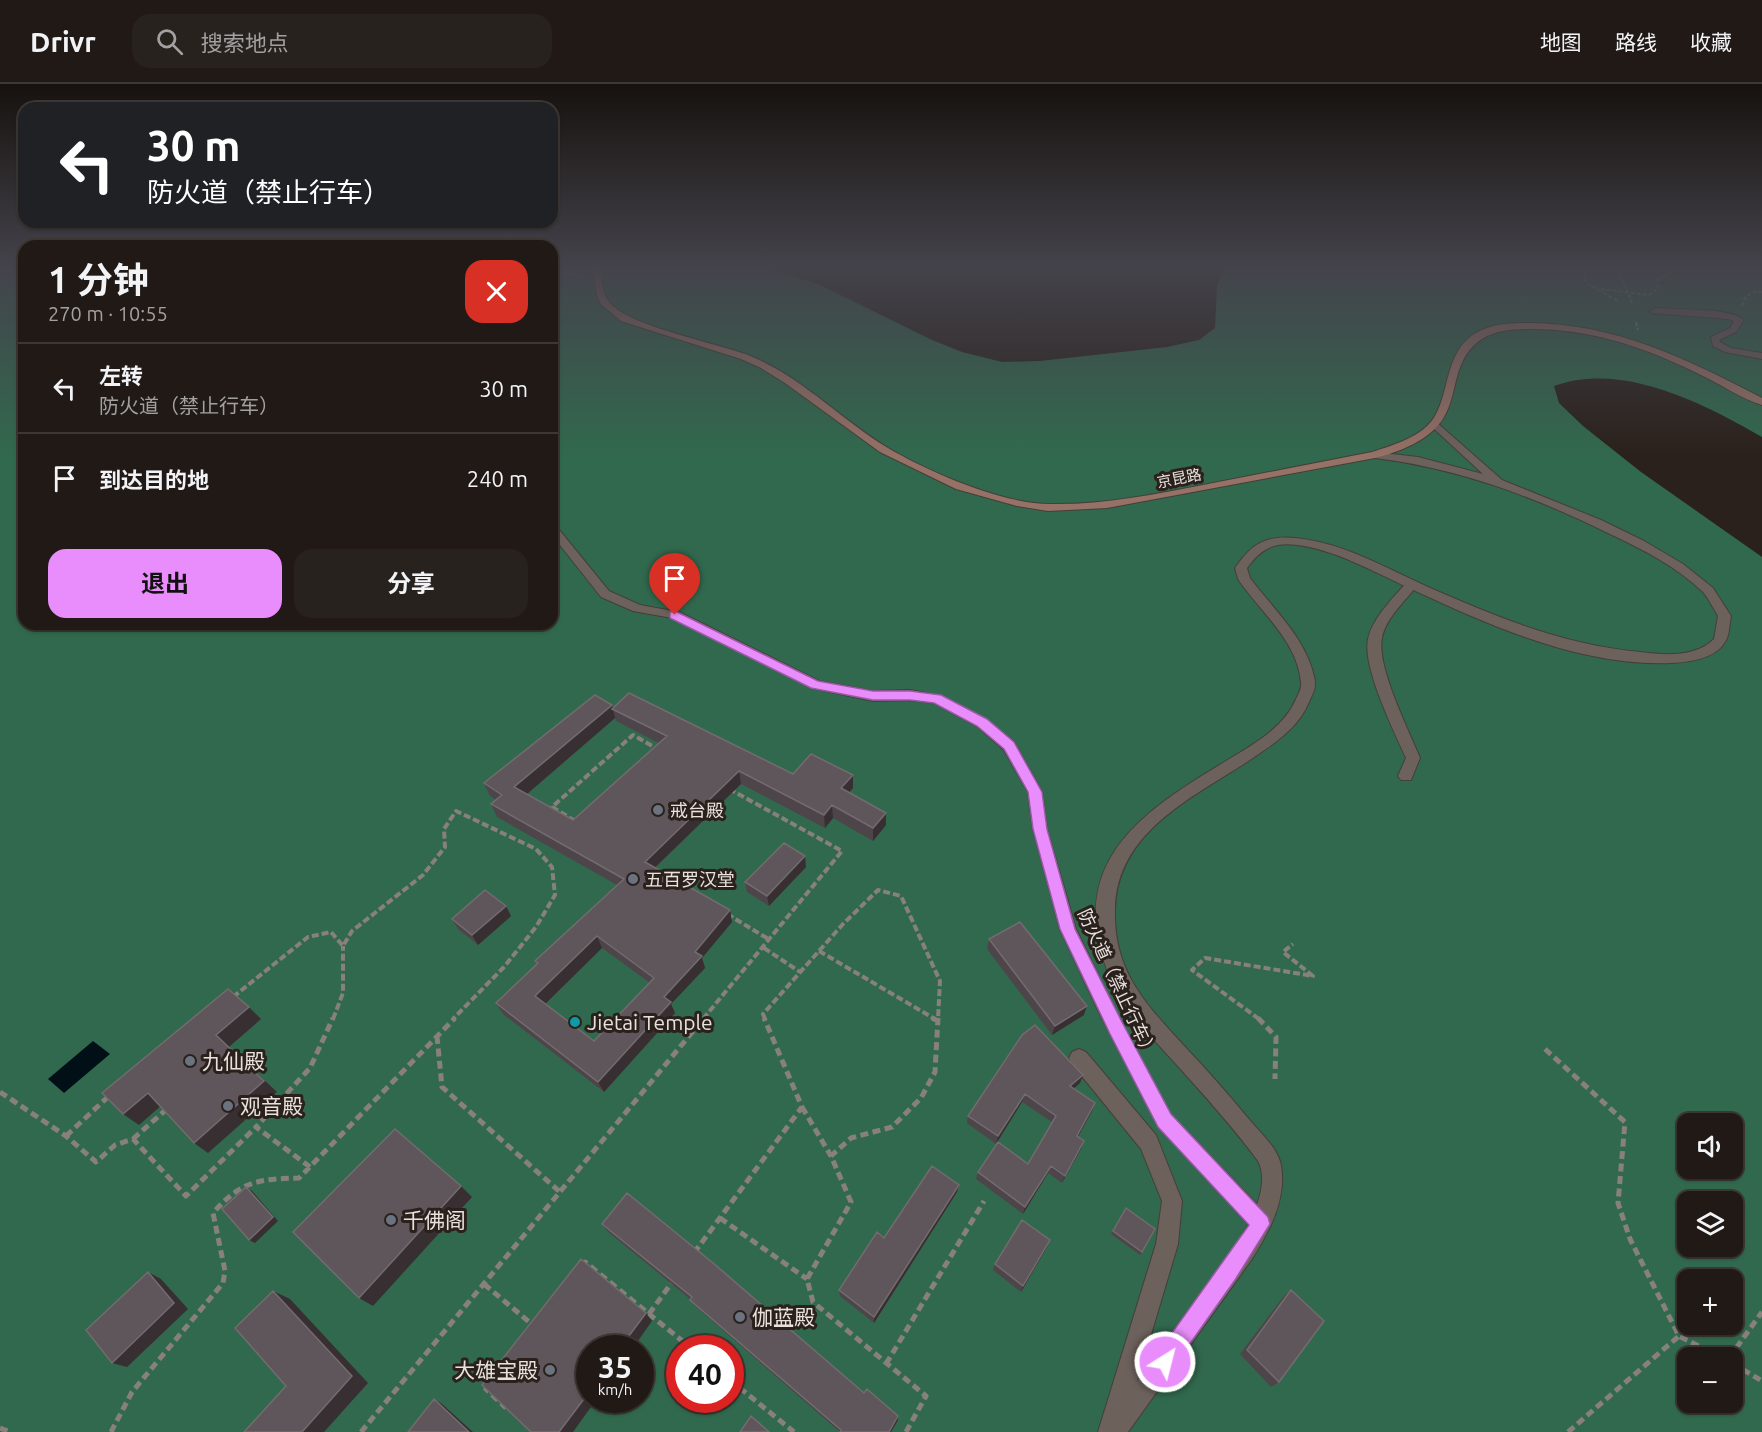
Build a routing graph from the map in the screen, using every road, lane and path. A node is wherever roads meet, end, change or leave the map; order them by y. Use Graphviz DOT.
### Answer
graph roads {
  1 [pos="658,330"];
  2 [pos="1489,330"];
  3 [pos="1587,330"];
  4 [pos="1734,330"];
  5 [pos="1762,356"];
  6 [pos="1762,402"];
  7 [pos="1435,424"];
  8 [pos="1375,455"];
  9 [pos="1498,482"];
  10 [pos="558,536"];
  11 [pos="1412,584"];
  12 [pos="664,753"];
  13 [pos="1406,776"];
  14 [pos="727,788"];
  15 [pos="582,825"];
  16 [pos="720,910"];
  17 [pos="770,940"];
  18 [pos="1293,944"];
  19 [pos="343,946"];
  20 [pos="764,948"];
  21 [pos="819,951"];
  22 [pos="800,972"];
  23 [pos="230,999"];
  24 [pos="938,1021"];
  25 [pos="437,1036"];
  26 [pos="1545,1049"];
  27 [pos="1079,1058"];
  28 [pos="1275,1079"];
  29 [pos="116,1089"];
  30 [pos="0,1092"];
  31 [pos="174,1104"];
  32 [pos="802,1107"];
  33 [pos="256,1127"];
  34 [pos="66,1136"];
  35 [pos="133,1139"];
  36 [pos="831,1156"];
  37 [pos="310,1167"];
  38 [pos="560,1192"];
  39 [pos="984,1201"];
  40 [pos="720,1218"];
  41 [pos="1261,1224"];
  42 [pos="691,1256"];
  43 [pos="577,1271"];
  44 [pos="677,1276"];
  45 [pos="807,1278"];
  46 [pos="484,1284"];
  47 [pos="1762,1312"];
  48 [pos="649,1314"];
  49 [pos="541,1317"];
  50 [pos="534,1326"];
  51 [pos="527,1335"];
  52 [pos="676,1335"];
  53 [pos="1679,1336"];
  54 [pos="1700,1347"];
  55 [pos="1737,1347"];
  56 [pos="886,1364"];
  57 [pos="1743,1370"];
  58 [pos="493,1380"];
  59 [pos="1761,1381"];
  60 [pos="1762,1387"];
  61 [pos="744,1391"];
  62 [pos="509,1411"];
  63 [pos="0,1428"];
  64 [pos="11,1432"];
  65 [pos="111,1432"];
  66 [pos="361,1432"];
  67 [pos="794,1432"];
  68 [pos="906,1432"];
  69 [pos="1112,1432"];
  70 [pos="1568,1432"];
  1 -- 8 [label="main road, 京昆路"];
  2 -- 7 [label="main road"];
  3 -- 6 [label="main road"];
  4 -- 5 [label="street"];
  7 -- 8 [label="main road, 京昆路"];
  7 -- 9 [label="street"];
  8 -- 9 [label="street"];
  9 -- 11 [label="street"];
  10 -- 41 [label="lane, 防火道（禁止行车）"];
  11 -- 13 [label="street"];
  11 -- 41 [label="street"];
  12 -- 15 [label="path"];
  14 -- 17 [label="path"];
  16 -- 17 [label="path"];
  17 -- 20 [label="path"];
  18 -- 28 [label="path"];
  19 -- 23 [label="path"];
  19 -- 25 [label="path"];
  19 -- 33 [label="path"];
  20 -- 22 [label="path"];
  20 -- 38 [label="path"];
  21 -- 22 [label="path"];
  21 -- 24 [label="path"];
  21 -- 24 [label="path"];
  22 -- 32 [label="path"];
  24 -- 36 [label="path"];
  25 -- 37 [label="path"];
  25 -- 38 [label="path"];
  26 -- 53 [label="path"];
  27 -- 69 [label="street"];
  29 -- 34 [label="path"];
  30 -- 34 [label="path"];
  31 -- 35 [label="path"];
  32 -- 36 [label="path"];
  32 -- 40 [label="path"];
  33 -- 35 [label="path"];
  33 -- 37 [label="path"];
  34 -- 35 [label="path"];
  36 -- 45 [label="path"];
  37 -- 65 [label="path"];
  38 -- 46 [label="path"];
  39 -- 56 [label="path"];
  40 -- 42 [label="path"];
  40 -- 45 [label="path"];
  41 -- 69 [label="street"];
  43 -- 48 [label="path"];
  44 -- 48 [label="path"];
  45 -- 56 [label="path"];
  46 -- 50 [label="path"];
  46 -- 66 [label="path"];
  47 -- 55 [label="path"];
  48 -- 52 [label="path"];
  49 -- 50 [label="path"];
  50 -- 51 [label="path"];
  53 -- 54 [label="path"];
  53 -- 70 [label="path"];
  56 -- 68 [label="path"];
  57 -- 59 [label="path"];
  58 -- 62 [label="path"];
  59 -- 60 [label="path"];
  61 -- 67 [label="path"];
  63 -- 64 [label="path"];
}
